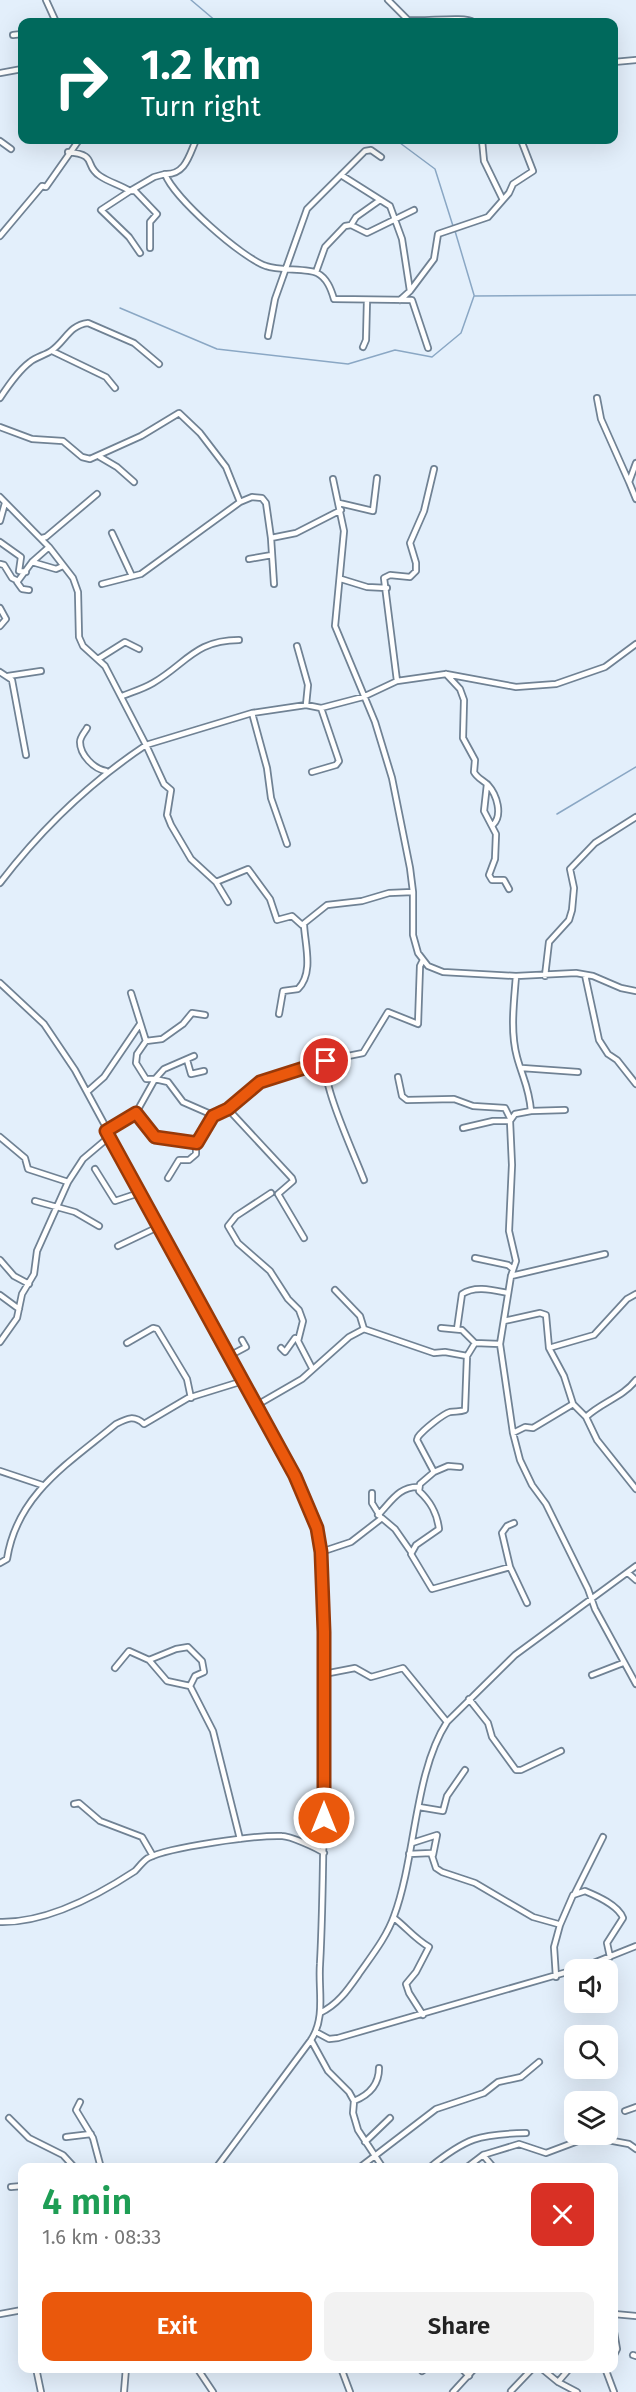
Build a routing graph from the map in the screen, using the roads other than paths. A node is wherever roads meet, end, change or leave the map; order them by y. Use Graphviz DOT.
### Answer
graph roads {
  1 [pos="46,0"];
  2 [pos="388,0"];
  3 [pos="54,18"];
  4 [pos="406,18"];
  5 [pos="18,34"];
  6 [pos="13,35"];
  7 [pos="636,60"];
  8 [pos="618,62"];
  9 [pos="18,69"];
  10 [pos="0,73"];
  11 [pos="0,141"];
  12 [pos="75,144"];
  13 [pos="194,144"];
  14 [pos="482,144"];
  15 [pos="523,144"];
  16 [pos="11,149"];
  17 [pos="68,152"];
  18 [pos="381,156"];
  19 [pos="165,174"];
  20 [pos="341,175"];
  21 [pos="130,190"];
  22 [pos="502,198"];
  23 [pos="380,200"];
  24 [pos="414,210"];
  25 [pos="396,219"];
  26 [pos="351,225"];
  27 [pos="0,236"];
  28 [pos="150,248"];
  29 [pos="140,254"];
  30 [pos="287,270"];
  31 [pos="316,272"];
  32 [pos="410,291"];
  33 [pos="367,300"];
  34 [pos="400,300"];
  35 [pos="268,336"];
  36 [pos="363,347"];
  37 [pos="428,348"];
  38 [pos="52,351"];
  39 [pos="159,364"];
  40 [pos="116,388"];
  41 [pos="0,398"];
  42 [pos="597,398"];
  43 [pos="0,427"];
  44 [pos="100,457"];
  45 [pos="636,463"];
  46 [pos="434,469"];
  47 [pos="377,478"];
  48 [pos="333,479"];
  49 [pos="134,482"];
  50 [pos="629,482"];
  51 [pos="97,494"];
  52 [pos="0,497"];
  53 [pos="636,499"];
  54 [pos="240,502"];
  55 [pos="5,503"];
  56 [pos="339,503"];
  57 [pos="341,510"];
  58 [pos="0,520"];
  59 [pos="112,533"];
  60 [pos="42,538"];
  61 [pos="271,538"];
  62 [pos="0,542"];
  63 [pos="49,547"];
  64 [pos="272,555"];
  65 [pos="249,559"];
  66 [pos="32,562"];
  67 [pos="0,564"];
  68 [pos="63,566"];
  69 [pos="26,572"];
  70 [pos="132,576"];
  71 [pos="341,579"];
  72 [pos="15,580"];
  73 [pos="102,584"];
  74 [pos="274,584"];
  75 [pos="387,588"];
  76 [pos="29,590"];
  77 [pos="0,608"];
  78 [pos="0,626"];
  79 [pos="240,640"];
  80 [pos="636,644"];
  81 [pos="297,646"];
  82 [pos="139,649"];
  83 [pos="98,659"];
  84 [pos="41,671"];
  85 [pos="0,672"];
  86 [pos="446,674"];
  87 [pos="8,675"];
  88 [pos="398,681"];
  89 [pos="122,696"];
  90 [pos="363,698"];
  91 [pos="306,705"];
  92 [pos="321,708"];
  93 [pos="252,713"];
  94 [pos="87,728"];
  95 [pos="146,745"];
  96 [pos="26,755"];
  97 [pos="106,771"];
  98 [pos="312,772"];
  99 [pos="488,784"];
  100 [pos="636,817"];
  101 [pos="493,825"];
  102 [pos="287,844"];
  103 [pos="216,882"];
  104 [pos="0,883"];
  105 [pos="509,889"];
  106 [pos="413,892"];
  107 [pos="228,902"];
  108 [pos="304,925"];
  109 [pos="423,960"];
  110 [pos="585,975"];
  111 [pos="516,976"];
  112 [pos="545,976"];
  113 [pos="0,983"];
  114 [pos="636,991"];
  115 [pos="130,993"];
  116 [pos="279,1014"];
  117 [pos="205,1015"];
  118 [pos="140,1024"];
  119 [pos="146,1041"];
  120 [pos="194,1056"];
  121 [pos="187,1060"];
  122 [pos="326,1061"];
  123 [pos="522,1068"];
  124 [pos="204,1071"];
  125 [pos="578,1072"];
  126 [pos="398,1077"];
  127 [pos="155,1079"];
  128 [pos="636,1084"];
  129 [pos="87,1092"];
  130 [pos="228,1109"];
  131 [pos="565,1110"];
  132 [pos="531,1111"];
  133 [pos="136,1113"];
  134 [pos="213,1116"];
  135 [pos="510,1119"];
  136 [pos="463,1128"];
  137 [pos="106,1131"];
  138 [pos="0,1137"];
  139 [pos="109,1137"];
  140 [pos="196,1143"];
  141 [pos="95,1169"];
  142 [pos="168,1178"];
  143 [pos="364,1180"];
  144 [pos="68,1182"];
  145 [pos="139,1193"];
  146 [pos="271,1194"];
  147 [pos="35,1201"];
  148 [pos="57,1209"];
  149 [pos="99,1226"];
  150 [pos="158,1227"];
  151 [pos="304,1238"];
  152 [pos="118,1246"];
  153 [pos="604,1254"];
  154 [pos="475,1258"];
  155 [pos="0,1260"];
  156 [pos="513,1269"];
  157 [pos="511,1276"];
  158 [pos="29,1284"];
  159 [pos="335,1290"];
  160 [pos="508,1293"];
  161 [pos="636,1294"];
  162 [pos="0,1295"];
  163 [pos="19,1309"];
  164 [pos="504,1321"];
  165 [pos="441,1328"];
  166 [pos="364,1329"];
  167 [pos="457,1329"];
  168 [pos="298,1339"];
  169 [pos="242,1340"];
  170 [pos="0,1342"];
  171 [pos="127,1343"];
  172 [pos="475,1343"];
  173 [pos="500,1344"];
  174 [pos="281,1348"];
  175 [pos="549,1348"];
  176 [pos="229,1356"];
  177 [pos="467,1356"];
  178 [pos="312,1368"];
  179 [pos="636,1380"];
  180 [pos="243,1381"];
  181 [pos="191,1398"];
  182 [pos="257,1404"];
  183 [pos="573,1404"];
  184 [pos="586,1417"];
  185 [pos="513,1433"];
  186 [pos="460,1467"];
  187 [pos="0,1471"];
  188 [pos="434,1472"];
  189 [pos="42,1485"];
  190 [pos="419,1487"];
  191 [pos="636,1490"];
  192 [pos="372,1493"];
  193 [pos="380,1516"];
  194 [pos="514,1522"];
  195 [pos="321,1552"];
  196 [pos="411,1552"];
  197 [pos="0,1563"];
  198 [pos="636,1566"];
  199 [pos="510,1567"];
  200 [pos="628,1573"];
  201 [pos="636,1580"];
  202 [pos="591,1598"];
  203 [pos="526,1603"];
  204 [pos="149,1660"];
  205 [pos="623,1663"];
  206 [pos="115,1668"];
  207 [pos="324,1674"];
  208 [pos="591,1675"];
  209 [pos="636,1684"];
  210 [pos="190,1686"];
  211 [pos="469,1700"];
  212 [pos="447,1722"];
  213 [pos="561,1751"];
  214 [pos="465,1770"];
  215 [pos="74,1804"];
  216 [pos="419,1807"];
  217 [pos="603,1837"];
  218 [pos="240,1839"];
  219 [pos="412,1843"];
  220 [pos="324,1853"];
  221 [pos="410,1854"];
  222 [pos="433,1855"];
  223 [pos="153,1856"];
  224 [pos="573,1895"];
  225 [pos="394,1918"];
  226 [pos="0,1922"];
  227 [pos="560,1925"];
  228 [pos="636,1946"];
  229 [pos="610,1957"];
  230 [pos="605,1959"];
  231 [pos="564,1974"];
  232 [pos="556,1977"];
  233 [pos="320,2013"];
  234 [pos="423,2014"];
  235 [pos="316,2032"];
  236 [pos="310,2040"];
  237 [pos="538,2062"];
  238 [pos="379,2068"];
  239 [pos="354,2101"];
  240 [pos="80,2102"];
  241 [pos="636,2108"];
  242 [pos="625,2111"];
  243 [pos="9,2118"];
  244 [pos="390,2118"];
  245 [pos="526,2133"];
  246 [pos="91,2134"];
  247 [pos="66,2137"];
  248 [pos="365,2142"];
  249 [pos="636,2149"];
  250 [pos="483,2155"];
  251 [pos="375,2157"];
  252 [pos="70,2163"];
  253 [pos="100,2163"];
  254 [pos="220,2163"];
  255 [pos="366,2163"];
  256 [pos="379,2163"];
  257 [pos="435,2163"];
  258 [pos="473,2163"];
  259 [pos="490,2163"];
  260 [pos="18,2186"];
  261 [pos="11,2187"];
  262 [pos="18,2311"];
  263 [pos="0,2314"];
  264 [pos="618,2314"];
  265 [pos="636,2316"];
  266 [pos="37,2373"];
  267 [pos="126,2373"];
  268 [pos="200,2373"];
  269 [pos="343,2373"];
  270 [pos="466,2373"];
  271 [pos="471,2373"];
  272 [pos="528,2373"];
  273 [pos="548,2373"];
  274 [pos="566,2373"];
  275 [pos="607,2373"];
  276 [pos="469,2376"];
  277 [pos="558,2382"];
  278 [pos="512,2391"];
  279 [pos="41,2392"];
  280 [pos="124,2392"];
  281 [pos="213,2392"];
  282 [pos="350,2392"];
  283 [pos="453,2392"];
  284 [pos="577,2392"];
  285 [pos="614,2392"];
  1 -- 3 [label="street"];
  2 -- 4 [label="street"];
  5 -- 6 [label="street"];
  7 -- 8 [label="street"];
  9 -- 10 [label="street"];
  11 -- 16 [label="street"];
  12 -- 17 [label="street"];
  13 -- 19 [label="street"];
  14 -- 22 [label="street"];
  15 -- 22 [label="street"];
  17 -- 21 [label="street"];
  17 -- 27 [label="street"];
  18 -- 20 [label="street"];
  19 -- 21 [label="street"];
  19 -- 30 [label="street"];
  20 -- 23 [label="street"];
  20 -- 30 [label="street"];
  21 -- 28 [label="street"];
  21 -- 29 [label="street"];
  22 -- 32 [label="street"];
  23 -- 25 [label="street"];
  23 -- 26 [label="street"];
  24 -- 25 [label="street"];
  25 -- 26 [label="street"];
  25 -- 32 [label="street"];
  26 -- 31 [label="street"];
  30 -- 31 [label="street"];
  30 -- 35 [label="street"];
  31 -- 33 [label="street"];
  32 -- 34 [label="street"];
  33 -- 34 [label="street"];
  33 -- 36 [label="street"];
  34 -- 37 [label="street"];
  38 -- 39 [label="street"];
  38 -- 40 [label="street"];
  38 -- 41 [label="street"];
  42 -- 50 [label="street"];
  43 -- 44 [label="street"];
  44 -- 49 [label="street"];
  44 -- 54 [label="street"];
  45 -- 50 [label="street"];
  46 -- 75 [label="street"];
  47 -- 56 [label="street"];
  48 -- 56 [label="street"];
  50 -- 53 [label="street"];
  51 -- 60 [label="street"];
  52 -- 55 [label="street"];
  54 -- 61 [label="street"];
  54 -- 70 [label="street"];
  55 -- 58 [label="street"];
  55 -- 60 [label="street"];
  56 -- 57 [label="street"];
  57 -- 61 [label="street"];
  57 -- 71 [label="street"];
  59 -- 70 [label="street"];
  60 -- 63 [label="street"];
  61 -- 64 [label="street"];
  62 -- 69 [label="street"];
  63 -- 66 [label="street"];
  63 -- 68 [label="street"];
  64 -- 65 [label="street"];
  64 -- 74 [label="street"];
  66 -- 68 [label="street"];
  66 -- 69 [label="street"];
  67 -- 72 [label="street"];
  68 -- 83 [label="street"];
  69 -- 72 [label="street"];
  70 -- 73 [label="street"];
  71 -- 75 [label="street"];
  71 -- 90 [label="street"];
  72 -- 76 [label="street"];
  75 -- 88 [label="street"];
  77 -- 78 [label="street"];
  79 -- 89 [label="street"];
  80 -- 86 [label="street"];
  81 -- 91 [label="street"];
  82 -- 83 [label="street"];
  83 -- 89 [label="street"];
  84 -- 87 [label="street"];
  85 -- 87 [label="street"];
  86 -- 88 [label="street"];
  86 -- 99 [label="street"];
  87 -- 96 [label="street"];
  88 -- 90 [label="street"];
  89 -- 95 [label="street"];
  90 -- 92 [label="street"];
  90 -- 106 [label="street"];
  91 -- 92 [label="street"];
  91 -- 93 [label="street"];
  92 -- 98 [label="street"];
  93 -- 95 [label="street"];
  93 -- 102 [label="street"];
  94 -- 97 [label="street"];
  95 -- 97 [label="street"];
  95 -- 103 [label="street"];
  97 -- 104 [label="street"];
  99 -- 101 [label="street"];
  99 -- 101 [label="street"];
  100 -- 112 [label="street"];
  101 -- 105 [label="street"];
  103 -- 107 [label="street"];
  103 -- 108 [label="street"];
  106 -- 108 [label="street"];
  106 -- 109 [label="street"];
  108 -- 116 [label="street"];
  109 -- 111 [label="street"];
  109 -- 122 [label="street"];
  110 -- 112 [label="street"];
  110 -- 114 [label="street"];
  110 -- 128 [label="street"];
  111 -- 112 [label="street"];
  111 -- 123 [label="street"];
  113 -- 129 [label="street"];
  115 -- 118 [label="street"];
  117 -- 119 [label="street"];
  118 -- 119 [label="street"];
  118 -- 129 [label="street"];
  119 -- 127 [label="street"];
  120 -- 121 [label="street"];
  121 -- 124 [label="street"];
  121 -- 127 [label="street"];
  122 -- 130 [label="street"];
  122 -- 143 [label="street"];
  123 -- 125 [label="street"];
  123 -- 132 [label="street"];
  126 -- 135 [label="street"];
  127 -- 133 [label="street"];
  127 -- 134 [label="street"];
  129 -- 137 [label="street"];
  130 -- 134 [label="street"];
  130 -- 151 [label="street"];
  131 -- 132 [label="street"];
  132 -- 135 [label="street"];
  133 -- 137 [label="street"];
  133 -- 140 [label="street"];
  134 -- 140 [label="street"];
  135 -- 136 [label="street"];
  135 -- 156 [label="street"];
  137 -- 139 [label="street"];
  138 -- 144 [label="street"];
  139 -- 144 [label="street"];
  139 -- 145 [label="street"];
  140 -- 142 [label="street"];
  141 -- 145 [label="street"];
  144 -- 148 [label="street"];
  145 -- 150 [label="street"];
  146 -- 168 [label="street"];
  147 -- 148 [label="street"];
  148 -- 149 [label="street"];
  148 -- 158 [label="street"];
  150 -- 152 [label="street"];
  150 -- 176 [label="street"];
  153 -- 157 [label="street"];
  154 -- 156 [label="street"];
  155 -- 158 [label="street"];
  156 -- 157 [label="street"];
  157 -- 160 [label="street"];
  158 -- 163 [label="street"];
  159 -- 166 [label="street"];
  160 -- 164 [label="street"];
  160 -- 167 [label="street"];
  161 -- 175 [label="street"];
  162 -- 163 [label="street"];
  163 -- 170 [label="street"];
  164 -- 173 [label="street"];
  164 -- 175 [label="street"];
  165 -- 167 [label="street"];
  166 -- 177 [label="street"];
  166 -- 178 [label="street"];
  167 -- 172 [label="street"];
  168 -- 174 [label="street"];
  168 -- 178 [label="street"];
  169 -- 176 [label="street"];
  171 -- 181 [label="street"];
  172 -- 173 [label="street"];
  172 -- 177 [label="street"];
  173 -- 185 [label="street"];
  175 -- 183 [label="street"];
  176 -- 180 [label="street"];
  177 -- 188 [label="street"];
  178 -- 182 [label="street"];
  179 -- 184 [label="street"];
  180 -- 181 [label="street"];
  180 -- 182 [label="street"];
  181 -- 189 [label="street"];
  182 -- 195 [label="street"];
  183 -- 184 [label="street"];
  183 -- 185 [label="street"];
  184 -- 191 [label="street"];
  185 -- 202 [label="street"];
  186 -- 188 [label="street"];
  187 -- 189 [label="street"];
  188 -- 190 [label="street"];
  189 -- 197 [label="street"];
  190 -- 193 [label="street"];
  190 -- 196 [label="street"];
  192 -- 193 [label="street"];
  193 -- 195 [label="street"];
  193 -- 196 [label="street"];
  194 -- 199 [label="street"];
  195 -- 207 [label="street"];
  196 -- 199 [label="street"];
  198 -- 200 [label="street"];
  199 -- 203 [label="street"];
  200 -- 201 [label="street"];
  200 -- 202 [label="street"];
  202 -- 205 [label="street"];
  202 -- 211 [label="street"];
  204 -- 206 [label="street"];
  204 -- 210 [label="street"];
  204 -- 210 [label="street"];
  205 -- 208 [label="street"];
  205 -- 209 [label="street"];
  207 -- 212 [label="street"];
  207 -- 220 [label="street"];
  210 -- 218 [label="street"];
  211 -- 212 [label="street"];
  211 -- 213 [label="street"];
  212 -- 216 [label="street"];
  214 -- 216 [label="street"];
  215 -- 223 [label="street"];
  216 -- 219 [label="street"];
  217 -- 224 [label="street"];
  218 -- 220 [label="street"];
  218 -- 223 [label="street"];
  219 -- 221 [label="street"];
  219 -- 222 [label="street"];
  220 -- 233 [label="street"];
  221 -- 222 [label="street"];
  221 -- 225 [label="street"];
  222 -- 227 [label="street"];
  223 -- 226 [label="street"];
  224 -- 227 [label="street"];
  224 -- 229 [label="street"];
  225 -- 233 [label="street"];
  225 -- 234 [label="street"];
  227 -- 232 [label="street"];
  228 -- 229 [label="street"];
  229 -- 230 [label="street"];
  231 -- 232 [label="street"];
  232 -- 234 [label="street"];
  233 -- 235 [label="street"];
  234 -- 235 [label="street"];
  235 -- 236 [label="street"];
  236 -- 239 [label="street"];
  236 -- 254 [label="street"];
  237 -- 251 [label="street"];
  238 -- 239 [label="street"];
  239 -- 248 [label="street"];
  240 -- 246 [label="street"];
  241 -- 242 [label="street"];
  243 -- 252 [label="street"];
  244 -- 248 [label="street"];
  245 -- 257 [label="street"];
  246 -- 247 [label="street"];
  246 -- 253 [label="street"];
  248 -- 251 [label="street"];
  249 -- 250 [label="street"];
  250 -- 258 [label="street"];
  250 -- 259 [label="street"];
  251 -- 255 [label="street"];
  251 -- 256 [label="street"];
  260 -- 261 [label="street"];
  262 -- 263 [label="street"];
  264 -- 265 [label="street"];
  266 -- 279 [label="street"];
  267 -- 280 [label="street"];
  268 -- 281 [label="street"];
  269 -- 282 [label="street"];
  270 -- 276 [label="street"];
  271 -- 276 [label="street"];
  272 -- 278 [label="street"];
  273 -- 277 [label="street"];
  274 -- 277 [label="street"];
  275 -- 285 [label="street"];
  276 -- 283 [label="street"];
  277 -- 284 [label="street"];
}
